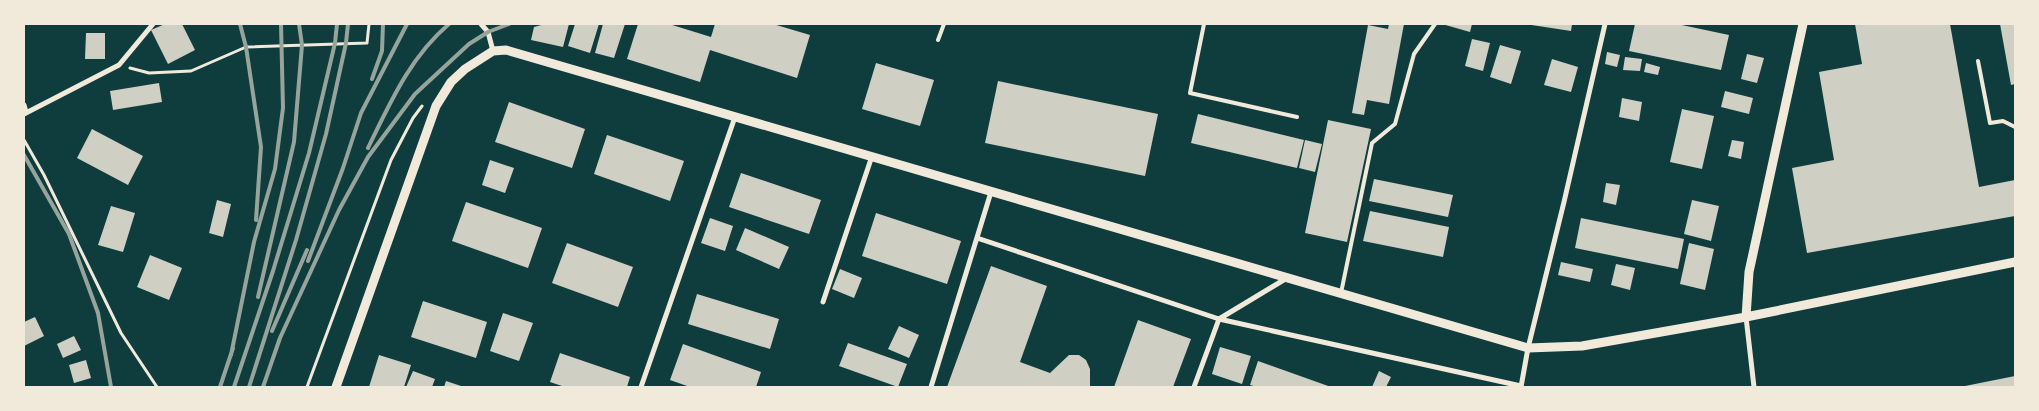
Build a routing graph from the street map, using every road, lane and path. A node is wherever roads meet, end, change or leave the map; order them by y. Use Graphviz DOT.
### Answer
graph roads {
  1 [pos="153,24"];
  2 [pos="368,24"];
  3 [pos="481,24"];
  4 [pos="944,24"];
  5 [pos="1204,24"];
  6 [pos="1435,24"];
  7 [pos="1605,24"];
  8 [pos="1803,24"];
  9 [pos="938,40"];
  10 [pos="493,51"];
  11 [pos="1978,61"];
  12 [pos="119,65"];
  13 [pos="425,103"];
  14 [pos="24,105"];
  15 [pos="25,113"];
  16 [pos="735,117"];
  17 [pos="1298,117"];
  18 [pos="2015,127"];
  19 [pos="24,140"];
  20 [pos="872,156"];
  21 [pos="991,192"];
  22 [pos="977,238"];
  23 [pos="2015,262"];
  24 [pos="1287,278"];
  25 [pos="1341,293"];
  26 [pos="822,302"];
  27 [pos="1746,317"];
  28 [pos="1219,319"];
  29 [pos="1528,348"];
  30 [pos="157,387"];
  31 [pos="307,387"];
  32 [pos="336,387"];
  33 [pos="641,387"];
  34 [pos="931,387"];
  35 [pos="1194,387"];
  36 [pos="1521,387"];
  37 [pos="1754,387"];
  1 -- 12 [label="street"];
  2 -- 12 [label="path"];
  3 -- 10 [label="street"];
  4 -- 9 [label="lane"];
  5 -- 17 [label="lane"];
  6 -- 25 [label="lane"];
  7 -- 29 [label="street"];
  8 -- 27 [label="street"];
  10 -- 16 [label="street"];
  10 -- 32 [label="street"];
  11 -- 18 [label="lane"];
  12 -- 15 [label="street"];
  13 -- 31 [label="path"];
  14 -- 15 [label="street"];
  16 -- 20 [label="street"];
  16 -- 33 [label="street"];
  19 -- 30 [label="path"];
  20 -- 21 [label="street"];
  20 -- 26 [label="street"];
  21 -- 22 [label="street"];
  21 -- 24 [label="street"];
  22 -- 28 [label="street"];
  22 -- 34 [label="street"];
  23 -- 27 [label="street"];
  24 -- 25 [label="street"];
  24 -- 28 [label="street"];
  25 -- 29 [label="street"];
  27 -- 29 [label="street"];
  27 -- 37 [label="street"];
  28 -- 35 [label="street"];
  28 -- 36 [label="street"];
  29 -- 36 [label="street"];
}
